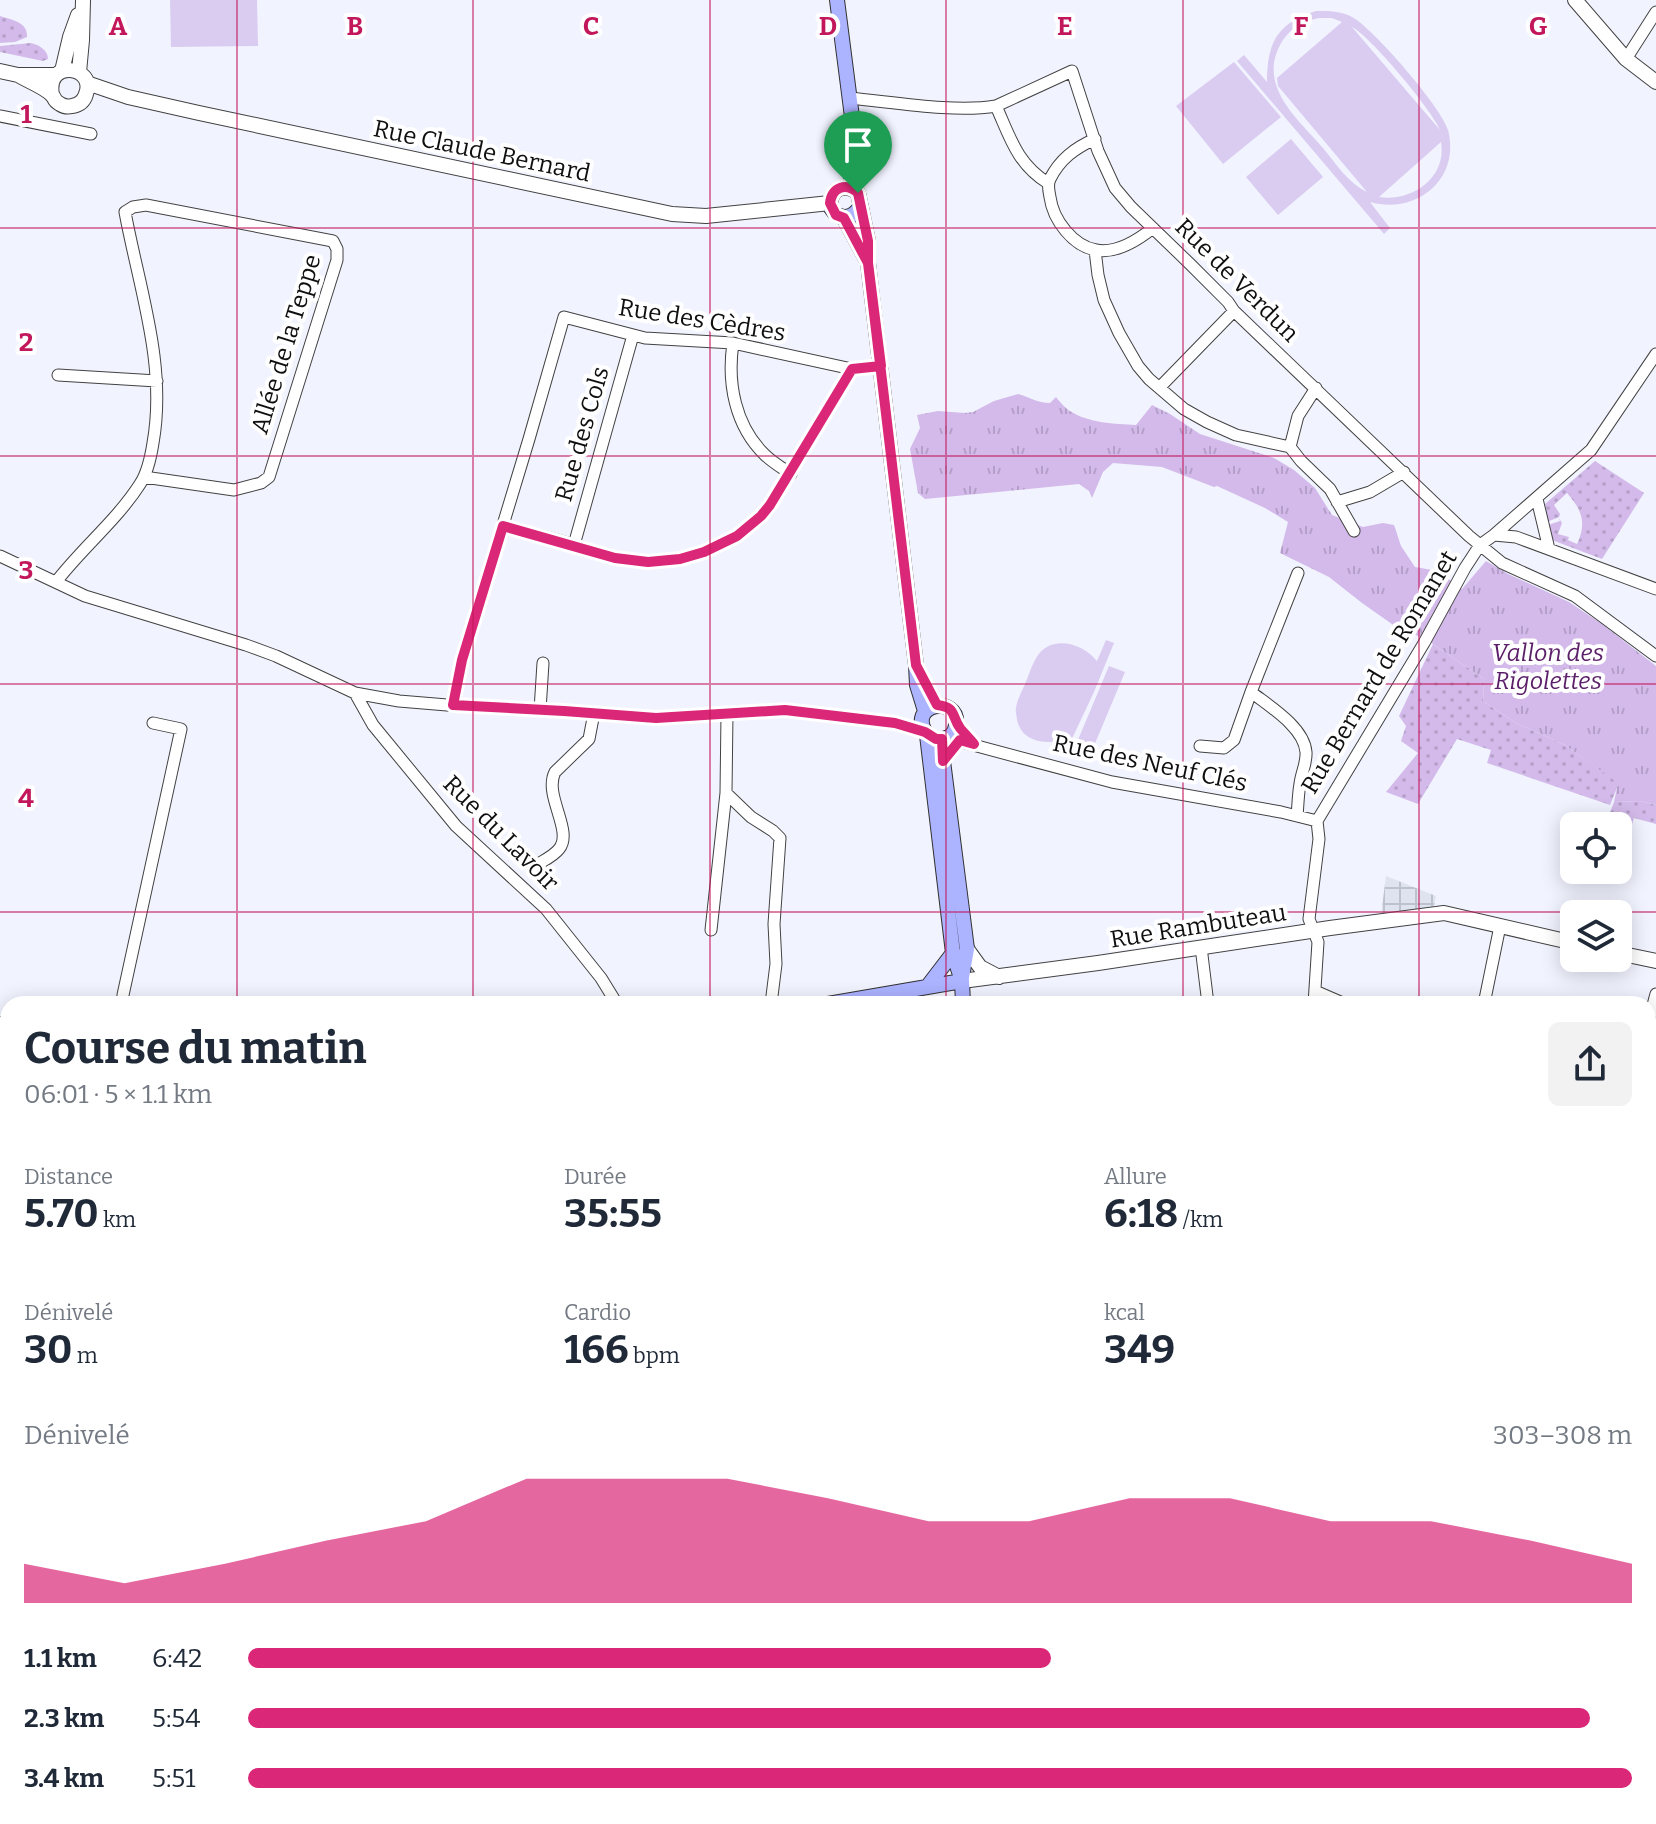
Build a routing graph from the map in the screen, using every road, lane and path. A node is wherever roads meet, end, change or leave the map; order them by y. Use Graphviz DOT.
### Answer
graph roads {
  1 [pos="837,0"];
  2 [pos="1575,0"];
  3 [pos="83,2"];
  4 [pos="1656,12"];
  5 [pos="1626,59"];
  6 [pos="0,71"];
  7 [pos="59,73"];
  8 [pos="18,75"];
  9 [pos="83,77"];
  10 [pos="1656,82"];
  11 [pos="52,95"];
  12 [pos="128,97"];
  13 [pos="849,98"];
  14 [pos="84,99"];
  15 [pos="996,106"];
  16 [pos="0,116"];
  17 [pos="91,134"];
  18 [pos="1095,139"];
  19 [pos="1048,183"];
  20 [pos="850,187"];
  21 [pos="830,203"];
  22 [pos="860,207"];
  23 [pos="844,218"];
  24 [pos="1153,228"];
  25 [pos="1095,250"];
  26 [pos="868,263"];
  27 [pos="1234,311"];
  28 [pos="633,335"];
  29 [pos="733,343"];
  30 [pos="1656,354"];
  31 [pos="881,366"];
  32 [pos="852,369"];
  33 [pos="58,375"];
  34 [pos="157,381"];
  35 [pos="1160,387"];
  36 [pos="1316,388"];
  37 [pos="1290,447"];
  38 [pos="1404,472"];
  39 [pos="791,474"];
  40 [pos="144,477"];
  41 [pos="1537,499"];
  42 [pos="1337,502"];
  43 [pos="503,526"];
  44 [pos="1354,531"];
  45 [pos="1494,535"];
  46 [pos="574,545"];
  47 [pos="1480,545"];
  48 [pos="1549,549"];
  49 [pos="0,556"];
  50 [pos="1298,573"];
  51 [pos="56,582"];
  52 [pos="1656,589"];
  53 [pos="1656,656"];
  54 [pos="543,663"];
  55 [pos="1251,692"];
  56 [pos="355,693"];
  57 [pos="453,705"];
  58 [pos="540,710"];
  59 [pos="928,711"];
  60 [pos="594,713"];
  61 [pos="727,714"];
  62 [pos="153,723"];
  63 [pos="895,723"];
  64 [pos="956,724"];
  65 [pos="926,734"];
  66 [pos="950,739"];
  67 [pos="974,744"];
  68 [pos="1200,746"];
  69 [pos="726,793"];
  70 [pos="1297,816"];
  71 [pos="1317,821"];
  72 [pos="532,868"];
  73 [pos="1500,926"];
  74 [pos="711,930"];
  75 [pos="1313,931"];
  76 [pos="1560,940"];
  77 [pos="1201,947"];
  78 [pos="960,951"];
  79 [pos="1632,956"];
  80 [pos="1656,961"];
  81 [pos="999,977"];
  82 [pos="962,981"];
  83 [pos="927,987"];
  84 [pos="1315,991"];
  85 [pos="123,996"];
  86 [pos="612,996"];
  87 [pos="772,996"];
  88 [pos="875,996"];
  89 [pos="963,996"];
  90 [pos="1207,996"];
  91 [pos="1315,996"];
  92 [pos="1327,996"];
  93 [pos="1486,996"];
  1 -- 13 [label="main road"];
  2 -- 5 [label="street"];
  3 -- 7 [label="street"];
  3 -- 9 [label="street"];
  4 -- 5 [label="street"];
  5 -- 10 [label="street"];
  6 -- 8 [label="street"];
  7 -- 8 [label="street"];
  7 -- 9 [label="street"];
  7 -- 11 [label="street"];
  8 -- 11 [label="street"];
  9 -- 12 [label="street, Rue Claude Bernard"];
  9 -- 14 [label="street"];
  11 -- 14 [label="street"];
  12 -- 14 [label="street, Rue Claude Bernard"];
  12 -- 21 [label="street, Rue Claude Bernard"];
  13 -- 15 [label="street"];
  13 -- 20 [label="main road"];
  15 -- 18 [label="street, Rue de Verdun"];
  15 -- 19 [label="street"];
  16 -- 17 [label="street"];
  18 -- 19 [label="street"];
  18 -- 24 [label="street, Rue de Verdun"];
  19 -- 25 [label="street"];
  20 -- 21 [label="main road"];
  20 -- 22 [label="main road"];
  21 -- 23 [label="main road"];
  22 -- 23 [label="main road"];
  22 -- 26 [label="main road"];
  23 -- 26 [label="main road"];
  24 -- 25 [label="street"];
  24 -- 27 [label="street, Rue de Verdun"];
  25 -- 35 [label="street"];
  26 -- 31 [label="main road"];
  27 -- 35 [label="street"];
  27 -- 36 [label="street, Rue de Verdun"];
  28 -- 29 [label="street, Rue des Cèdres"];
  28 -- 43 [label="street, Rue des Cèdres"];
  28 -- 46 [label="street, Rue des Cols"];
  29 -- 32 [label="street, Rue des Cèdres"];
  29 -- 39 [label="street"];
  30 -- 41 [label="street"];
  31 -- 32 [label="street, Rue des Cèdres"];
  31 -- 59 [label="main road"];
  32 -- 39 [label="street"];
  33 -- 34 [label="street"];
  34 -- 40 [label="street, Allée de la Teppe"];
  34 -- 40 [label="street, Allée de la Teppe"];
  35 -- 37 [label="street"];
  36 -- 37 [label="street"];
  36 -- 38 [label="street, Rue de Verdun"];
  37 -- 42 [label="street"];
  38 -- 42 [label="street"];
  38 -- 47 [label="street, Rue de Verdun"];
  39 -- 46 [label="street"];
  40 -- 51 [label="street, Allée de la Teppe"];
  41 -- 45 [label="street"];
  41 -- 48 [label="street"];
  42 -- 44 [label="street"];
  43 -- 46 [label="street"];
  43 -- 57 [label="street"];
  45 -- 47 [label="street"];
  45 -- 48 [label="street"];
  47 -- 53 [label="street, Rue de Verdun"];
  47 -- 71 [label="street, Rue Bernard de Romanet"];
  48 -- 52 [label="street"];
  49 -- 51 [label="street"];
  50 -- 55 [label="street"];
  51 -- 56 [label="street"];
  54 -- 58 [label="street"];
  55 -- 68 [label="street"];
  55 -- 70 [label="street"];
  56 -- 57 [label="street"];
  56 -- 86 [label="street, Rue du Lavoir"];
  57 -- 58 [label="street"];
  58 -- 60 [label="street"];
  59 -- 63 [label="street"];
  59 -- 64 [label="main road"];
  59 -- 65 [label="main road"];
  60 -- 61 [label="street"];
  60 -- 72 [label="street"];
  61 -- 63 [label="street"];
  61 -- 69 [label="street"];
  62 -- 85 [label="street"];
  63 -- 65 [label="street"];
  64 -- 66 [label="main road"];
  64 -- 67 [label="street"];
  65 -- 66 [label="main road"];
  65 -- 78 [label="main road"];
  66 -- 67 [label="street, Rue des Neuf Clés"];
  66 -- 78 [label="main road"];
  67 -- 70 [label="street, Rue des Neuf Clés"];
  69 -- 74 [label="street"];
  69 -- 87 [label="street"];
  70 -- 71 [label="street, Rue des Neuf Clés"];
  71 -- 75 [label="street"];
  73 -- 75 [label="street, Rue Rambuteau"];
  73 -- 76 [label="street, Rue Rambuteau"];
  73 -- 93 [label="street"];
  75 -- 77 [label="street, Rue Rambuteau"];
  75 -- 84 [label="street"];
  77 -- 81 [label="street, Rue Rambuteau"];
  77 -- 90 [label="street"];
  78 -- 81 [label="street"];
  78 -- 82 [label="main road"];
  78 -- 83 [label="main road"];
  79 -- 80 [label="street"];
  81 -- 82 [label="street, Rue Rambuteau"];
  82 -- 83 [label="main road, Rue Rambuteau"];
  82 -- 89 [label="main road"];
  83 -- 88 [label="main road, Rue Rambuteau"];
  84 -- 91 [label="street"];
  84 -- 92 [label="street"];
}
